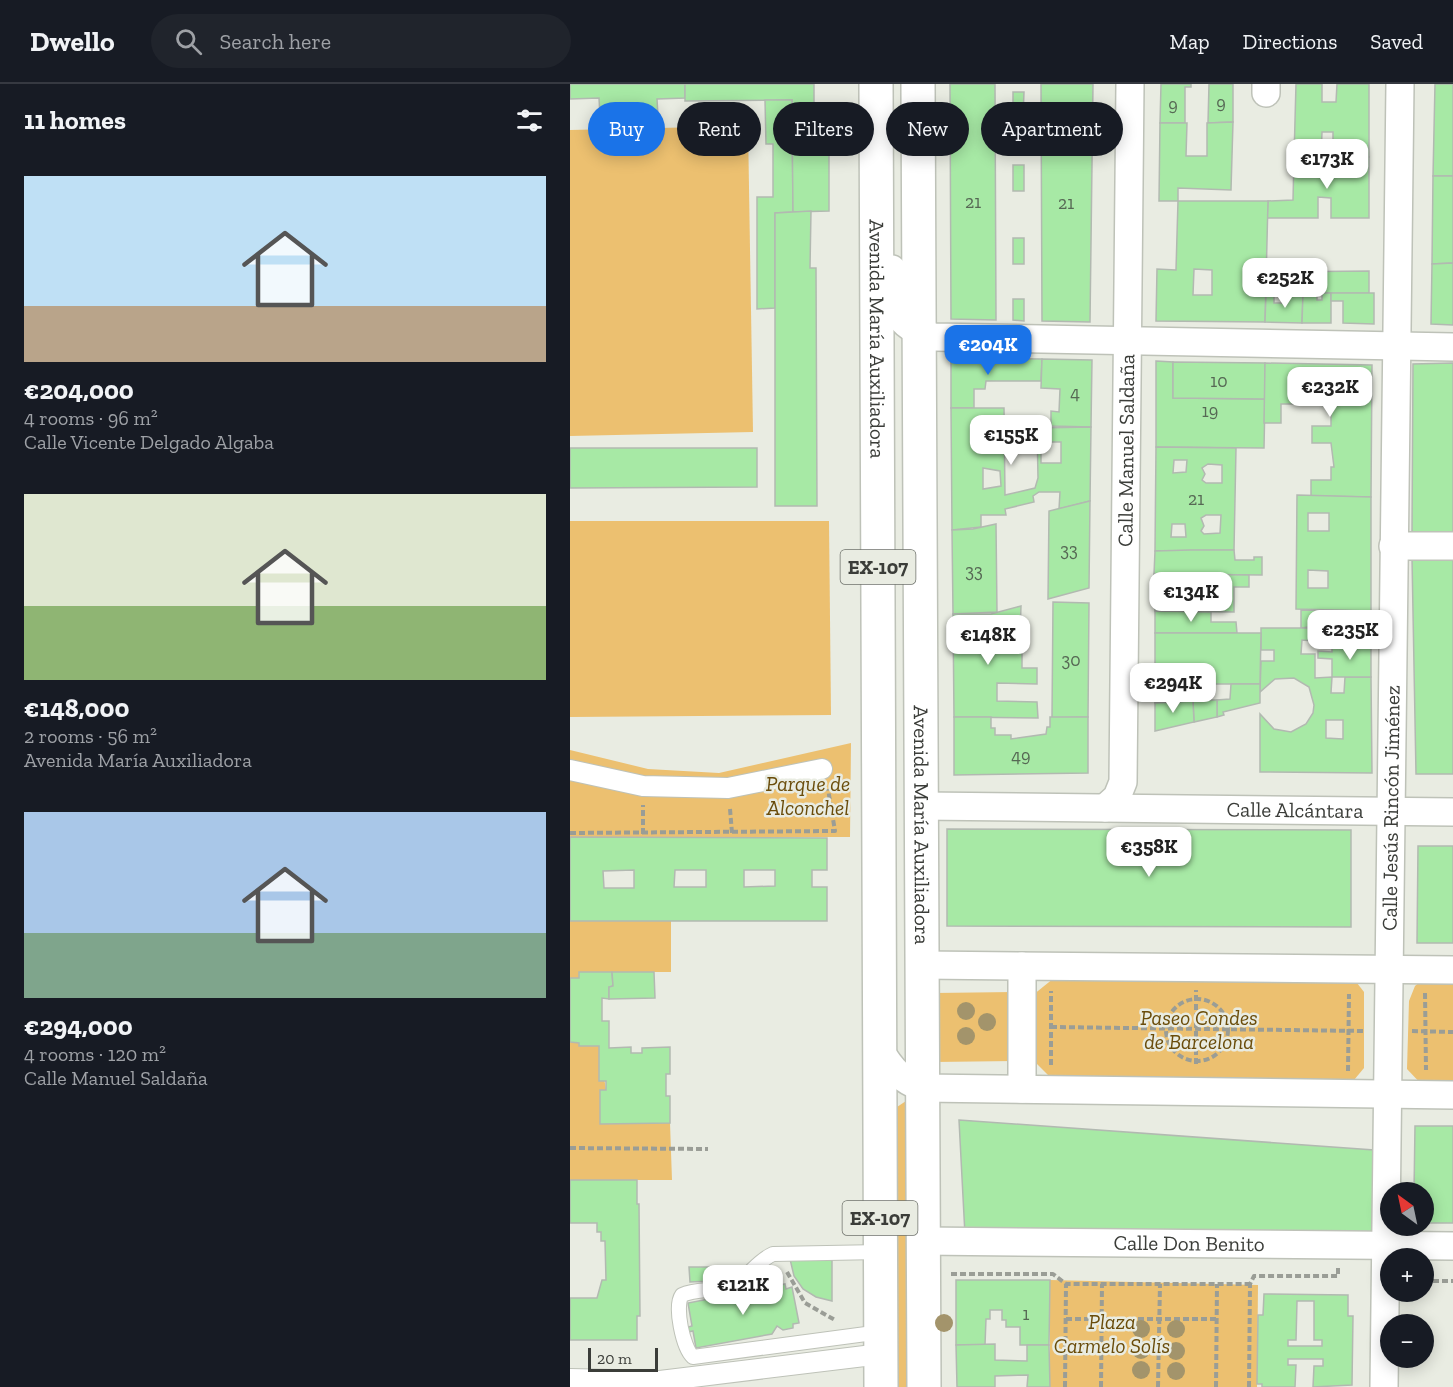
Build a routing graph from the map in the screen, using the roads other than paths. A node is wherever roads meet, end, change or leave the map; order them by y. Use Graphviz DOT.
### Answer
graph roads {
  1 [pos="876,84"];
  2 [pos="918,84"];
  3 [pos="1130,84"];
  4 [pos="1400,84"];
  5 [pos="877,132"];
  6 [pos="927,335"];
  7 [pos="1126,340"];
  8 [pos="1395,346"];
  9 [pos="1453,347"];
  10 [pos="1393,546"];
  11 [pos="1453,546"];
  12 [pos="822,769"];
  13 [pos="570,770"];
  14 [pos="921,806"];
  15 [pos="1105,808"];
  16 [pos="1391,811"];
  17 [pos="1453,812"];
  18 [pos="879,817"];
  19 [pos="922,965"];
  20 [pos="1022,966"];
  21 [pos="1389,970"];
  22 [pos="1453,970"];
  23 [pos="880,1050"];
  24 [pos="923,1088"];
  25 [pos="1022,1089"];
  26 [pos="1387,1094"];
  27 [pos="1453,1095"];
  28 [pos="935,1241"];
  29 [pos="1385,1245"];
  30 [pos="1453,1246"];
  31 [pos="881,1252"];
  32 [pos="881,1343"];
  33 [pos="570,1379"];
  34 [pos="881,1387"];
  35 [pos="924,1387"];
  36 [pos="1384,1387"];
  1 -- 5 [label="main road, Avenida María Auxiliadora / EX-107"];
  2 -- 6 [label="main road, Avenida María Auxiliadora / EX-107"];
  3 -- 7 [label="street, Calle Manuel Saldaña"];
  4 -- 8 [label="street, Calle Jesús Rincón Jiménez"];
  5 -- 6 [label="street"];
  5 -- 18 [label="main road, Avenida María Auxiliadora / EX-107"];
  6 -- 7 [label="street"];
  6 -- 14 [label="main road, Avenida María Auxiliadora / EX-107"];
  7 -- 8 [label="street"];
  7 -- 15 [label="street, Calle Manuel Saldaña"];
  8 -- 9 [label="street"];
  8 -- 10 [label="street, Calle Jesús Rincón Jiménez"];
  10 -- 11 [label="street"];
  10 -- 16 [label="street, Calle Jesús Rincón Jiménez"];
  12 -- 13 [label="street"];
  14 -- 15 [label="street, Calle Alcántara"];
  14 -- 18 [label="main road"];
  14 -- 19 [label="main road, Avenida María Auxiliadora / EX-107"];
  15 -- 16 [label="street, Calle Alcántara"];
  16 -- 17 [label="street, Calle Alcántara"];
  16 -- 21 [label="street, Calle Jesús Rincón Jiménez"];
  18 -- 23 [label="main road, Avenida María Auxiliadora / EX-107"];
  19 -- 20 [label="street"];
  19 -- 24 [label="main road, Avenida María Auxiliadora / EX-107"];
  20 -- 21 [label="street"];
  20 -- 25 [label="street"];
  21 -- 22 [label="street"];
  21 -- 26 [label="street, Calle Jesús Rincón Jiménez"];
  23 -- 24 [label="street"];
  23 -- 31 [label="main road, Avenida María Auxiliadora / EX-107"];
  24 -- 25 [label="street"];
  24 -- 28 [label="main road, Avenida María Auxiliadora / EX-107"];
  25 -- 26 [label="street"];
  26 -- 27 [label="street"];
  26 -- 29 [label="street, Calle Jesús Rincón Jiménez"];
  28 -- 29 [label="street, Calle Don Benito"];
  28 -- 35 [label="main road, Avenida María Auxiliadora / EX-107"];
  29 -- 30 [label="street, Calle Don Benito"];
  29 -- 36 [label="street, Calle Jesús Rincón Jiménez"];
  31 -- 32 [label="main road, Avenida María Auxiliadora / EX-107"];
  31 -- 32 [label="lane"];
  32 -- 33 [label="street"];
  32 -- 34 [label="main road, Avenida María Auxiliadora / EX-107"];
}
